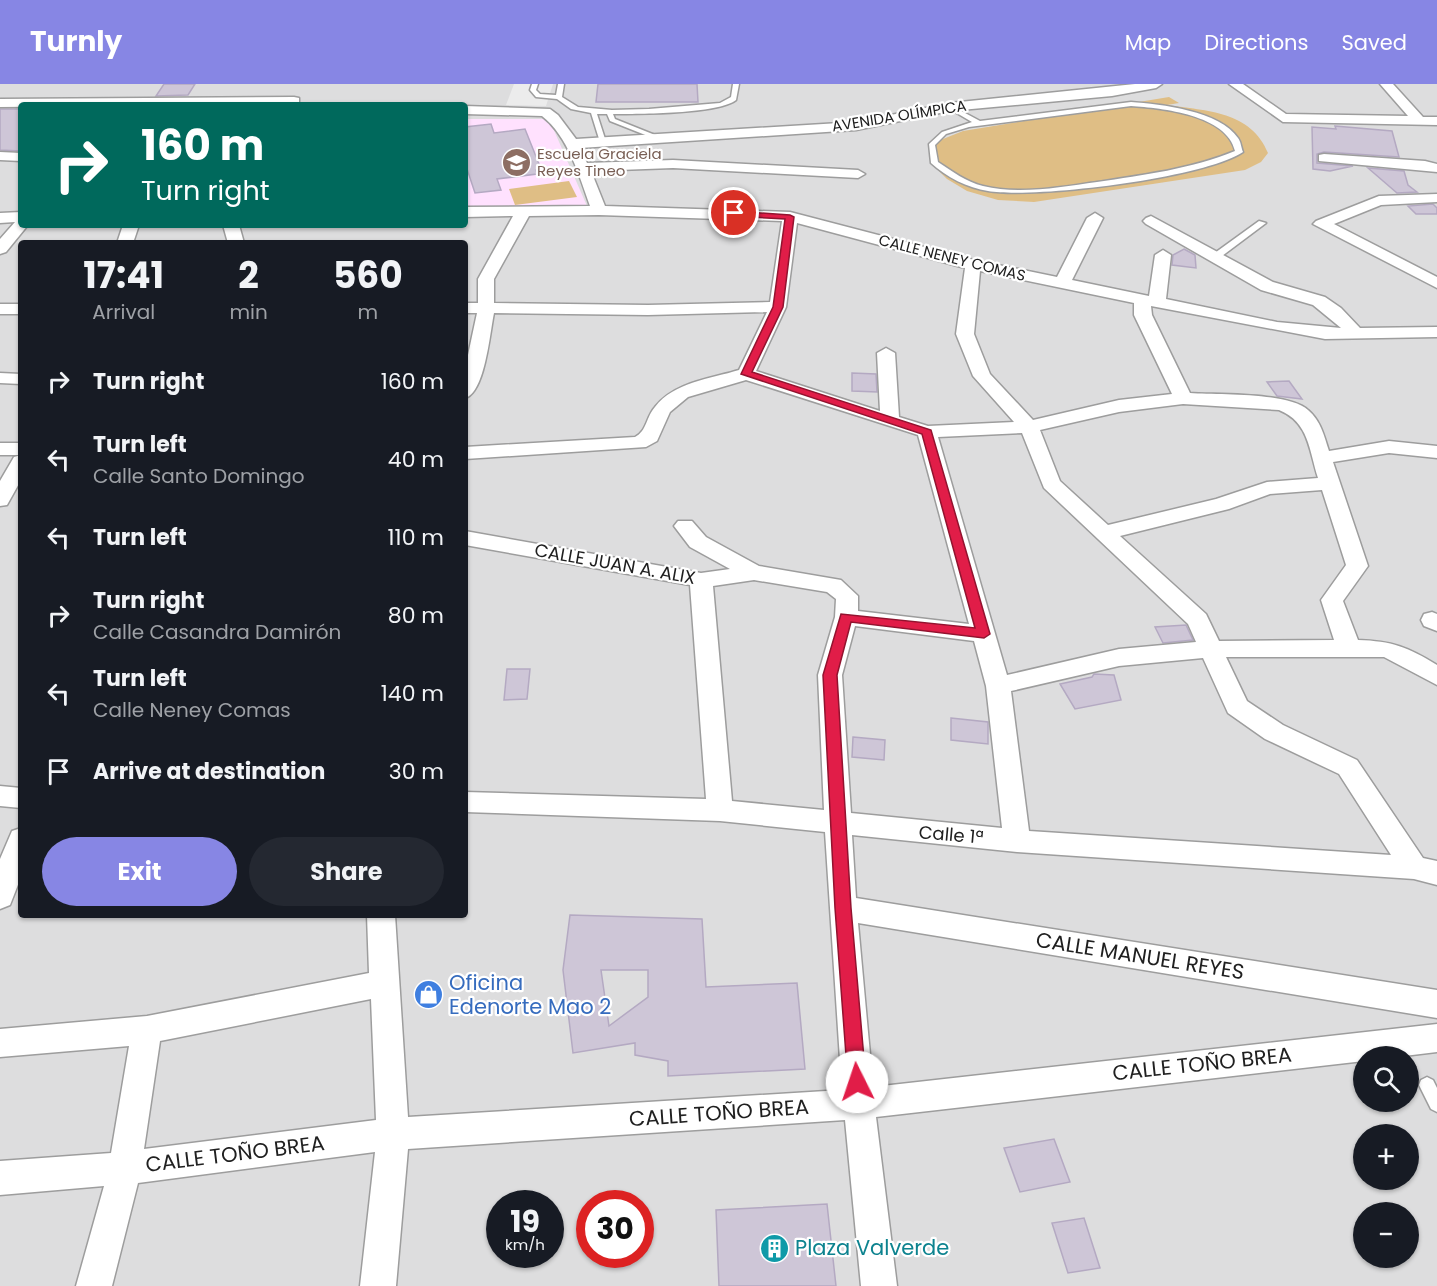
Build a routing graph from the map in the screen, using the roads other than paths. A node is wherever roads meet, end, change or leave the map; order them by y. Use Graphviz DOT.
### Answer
graph roads {
  1 [pos="46,84"];
  2 [pos="123,84"];
  3 [pos="198,84"];
  4 [pos="535,84"];
  5 [pos="561,84"];
  6 [pos="736,84"];
  7 [pos="1106,84"];
  8 [pos="1156,84"];
  9 [pos="1235,84"];
  10 [pos="1386,84"];
  11 [pos="1137,86"];
  12 [pos="559,97"];
  13 [pos="295,99"];
  14 [pos="33,102"];
  15 [pos="111,102"];
  16 [pos="188,102"];
  17 [pos="214,102"];
  18 [pos="0,103"];
  19 [pos="18,103"];
  20 [pos="950,107"];
  21 [pos="468,110"];
  22 [pos="593,110"];
  23 [pos="609,111"];
  24 [pos="1420,121"];
  25 [pos="1437,121"];
  26 [pos="979,124"];
  27 [pos="652,136"];
  28 [pos="602,137"];
  29 [pos="568,140"];
  30 [pos="0,156"];
  31 [pos="18,157"];
  32 [pos="1324,158"];
  33 [pos="584,167"];
  34 [pos="1437,168"];
  35 [pos="858,174"];
  36 [pos="1437,198"];
  37 [pos="599,210"];
  38 [pos="524,211"];
  39 [pos="468,212"];
  40 [pos="790,217"];
  41 [pos="0,218"];
  42 [pos="18,218"];
  43 [pos="1095,218"];
  44 [pos="1151,222"];
  45 [pos="1262,223"];
  46 [pos="18,228"];
  47 [pos="0,249"];
  48 [pos="1163,255"];
  49 [pos="1215,257"];
  50 [pos="973,265"];
  51 [pos="1062,283"];
  52 [pos="1437,283"];
  53 [pos="1149,301"];
  54 [pos="778,307"];
  55 [pos="468,308"];
  56 [pos="486,308"];
  57 [pos="0,309"];
  58 [pos="18,309"];
  59 [pos="1437,332"];
  60 [pos="1355,333"];
  61 [pos="885,353"];
  62 [pos="746,374"];
  63 [pos="0,378"];
  64 [pos="18,379"];
  65 [pos="468,380"];
  66 [pos="1183,398"];
  67 [pos="890,420"];
  68 [pos="1029,427"];
  69 [pos="927,432"];
  70 [pos="18,448"];
  71 [pos="0,449"];
  72 [pos="1437,452"];
  73 [pos="468,453"];
  74 [pos="1320,458"];
  75 [pos="18,467"];
  76 [pos="1329,483"];
  77 [pos="0,500"];
  78 [pos="685,526"];
  79 [pos="1104,533"];
  80 [pos="468,539"];
  81 [pos="754,573"];
  82 [pos="701,580"];
  83 [pos="846,617"];
  84 [pos="984,634"];
  85 [pos="1349,648"];
  86 [pos="1211,650"];
  87 [pos="1437,676"];
  88 [pos="998,686"];
  89 [pos="0,796"];
  90 [pos="18,798"];
  91 [pos="468,802"];
  92 [pos="720,810"];
  93 [pos="839,824"];
  94 [pos="1017,841"];
  95 [pos="18,847"];
  96 [pos="1426,870"];
  97 [pos="0,897"];
  98 [pos="843,908"];
  99 [pos="381,918"];
  100 [pos="384,983"];
  101 [pos="1437,1004"];
  102 [pos="147,1030"];
  103 [pos="1437,1038"];
  104 [pos="0,1043"];
  105 [pos="1427,1085"];
  106 [pos="859,1104"];
  107 [pos="1437,1104"];
  108 [pos="393,1134"];
  109 [pos="125,1168"];
  110 [pos="0,1178"];
  111 [pos="94,1286"];
  112 [pos="378,1286"];
  113 [pos="879,1286"];
  1 -- 14 [label="street"];
  2 -- 15 [label="street"];
  3 -- 16 [label="street"];
  4 -- 12 [label="lane"];
  5 -- 12 [label="lane"];
  6 -- 23 [label="lane"];
  7 -- 27 [label="street"];
  8 -- 11 [label="street, AVENIDA OLÍMPICA"];
  9 -- 24 [label="street"];
  10 -- 24 [label="street"];
  11 -- 20 [label="street, AVENIDA OLÍMPICA"];
  12 -- 22 [label="lane"];
  13 -- 17 [label="street"];
  18 -- 19 [label="street"];
  20 -- 26 [label="lane"];
  20 -- 27 [label="street, AVENIDA OLÍMPICA"];
  21 -- 29 [label="street"];
  22 -- 23 [label="lane"];
  22 -- 28 [label="lane"];
  23 -- 27 [label="lane"];
  24 -- 25 [label="street"];
  26 -- 26 [label="lane"];
  27 -- 28 [label="street, AVENIDA OLÍMPICA"];
  28 -- 29 [label="street, AVENIDA OLÍMPICA"];
  29 -- 33 [label="street"];
  30 -- 31 [label="street"];
  32 -- 34 [label="street"];
  33 -- 35 [label="street"];
  33 -- 37 [label="street"];
  36 -- 52 [label="street"];
  37 -- 38 [label="street, CALLE NENEY COMAS"];
  37 -- 40 [label="street, CALLE NENEY COMAS"];
  38 -- 39 [label="street, CALLE NENEY COMAS"];
  38 -- 56 [label="street"];
  40 -- 50 [label="street, CALLE NENEY COMAS"];
  40 -- 54 [label="street"];
  41 -- 42 [label="street"];
  43 -- 51 [label="street"];
  44 -- 49 [label="street"];
  45 -- 49 [label="lane"];
  46 -- 47 [label="street"];
  48 -- 53 [label="street"];
  49 -- 60 [label="street"];
  50 -- 51 [label="street, CALLE NENEY COMAS"];
  50 -- 68 [label="street"];
  51 -- 53 [label="street, CALLE NENEY COMAS"];
  53 -- 60 [label="street, CALLE NENEY COMAS"];
  53 -- 66 [label="street"];
  54 -- 56 [label="street"];
  54 -- 62 [label="street"];
  55 -- 56 [label="street"];
  56 -- 65 [label="street"];
  57 -- 58 [label="street"];
  59 -- 60 [label="street, CALLE NENEY COMAS"];
  61 -- 67 [label="street"];
  62 -- 67 [label="street"];
  62 -- 73 [label="street"];
  63 -- 64 [label="street"];
  66 -- 68 [label="street"];
  66 -- 74 [label="street"];
  67 -- 69 [label="street"];
  68 -- 69 [label="street"];
  68 -- 79 [label="street"];
  69 -- 84 [label="street"];
  70 -- 71 [label="street"];
  72 -- 74 [label="street"];
  74 -- 76 [label="street"];
  75 -- 77 [label="street"];
  76 -- 79 [label="street"];
  76 -- 85 [label="street"];
  78 -- 81 [label="street"];
  79 -- 86 [label="street"];
  80 -- 82 [label="street, CALLE JUAN A. ALIX"];
  81 -- 82 [label="street, CALLE JUAN A. ALIX"];
  81 -- 83 [label="street, CALLE JUAN A. ALIX"];
  82 -- 92 [label="street"];
  83 -- 84 [label="street"];
  83 -- 93 [label="street"];
  84 -- 88 [label="street"];
  85 -- 86 [label="street"];
  85 -- 87 [label="street"];
  86 -- 88 [label="street"];
  86 -- 96 [label="street"];
  88 -- 94 [label="street"];
  89 -- 90 [label="street"];
  91 -- 92 [label="street, Calle 1ª"];
  92 -- 93 [label="street, Calle 1ª"];
  93 -- 94 [label="street, Calle 1ª"];
  93 -- 98 [label="street"];
  94 -- 96 [label="street, Calle 1ª"];
  95 -- 97 [label="street"];
  98 -- 101 [label="street, CALLE MANUEL REYES"];
  98 -- 106 [label="street"];
  99 -- 100 [label="street"];
  100 -- 102 [label="street"];
  100 -- 108 [label="street"];
  102 -- 104 [label="street"];
  102 -- 109 [label="street"];
  103 -- 106 [label="street, CALLE TOÑO BREA"];
  105 -- 107 [label="lane"];
  106 -- 108 [label="street, CALLE TOÑO BREA"];
  106 -- 113 [label="street"];
  108 -- 109 [label="street, CALLE TOÑO BREA"];
  108 -- 112 [label="street"];
  109 -- 110 [label="street, CALLE TOÑO BREA"];
  109 -- 111 [label="street"];
}
